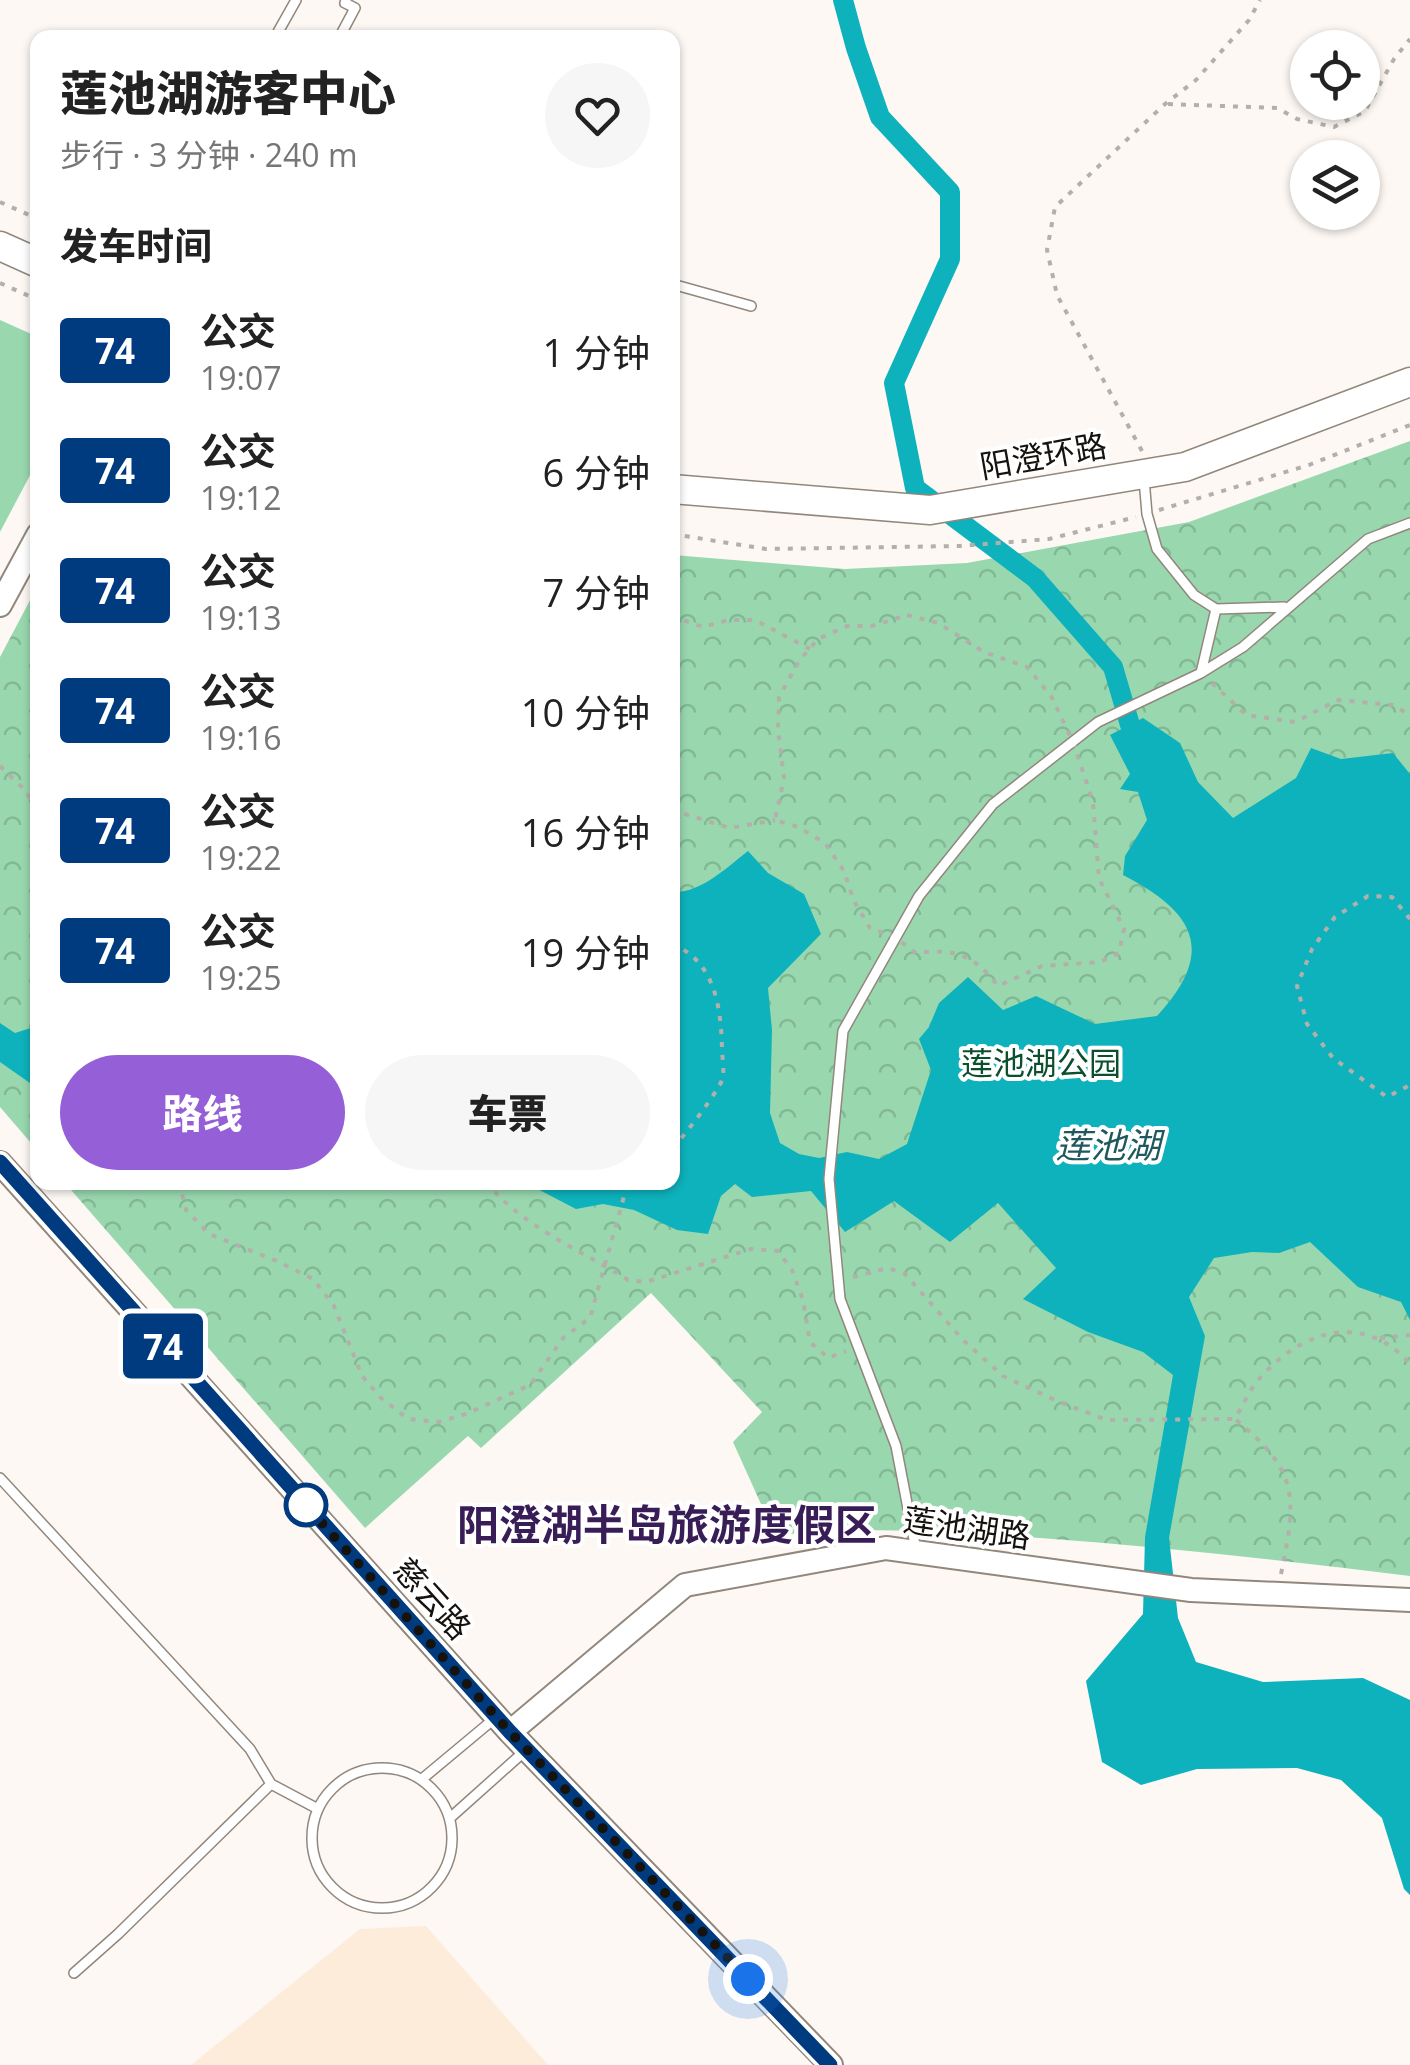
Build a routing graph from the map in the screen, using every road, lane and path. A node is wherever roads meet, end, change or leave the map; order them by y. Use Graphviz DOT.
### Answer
graph roads {
  1 [pos="296,0"];
  2 [pos="346,0"];
  3 [pos="1260,0"];
  4 [pos="279,30"];
  5 [pos="343,30"];
  6 [pos="1410,38"];
  7 [pos="1164,104"];
  8 [pos="0,202"];
  9 [pos="30,215"];
  10 [pos="0,246"];
  11 [pos="30,259"];
  12 [pos="0,283"];
  13 [pos="680,286"];
  14 [pos="30,296"];
  15 [pos="751,306"];
  16 [pos="1410,382"];
  17 [pos="1410,425"];
  18 [pos="1138,461"];
  19 [pos="680,490"];
  20 [pos="1147,514"];
  21 [pos="1410,523"];
  22 [pos="680,535"];
  23 [pos="30,550"];
  24 [pos="0,605"];
  25 [pos="1286,607"];
  26 [pos="1216,609"];
  27 [pos="680,619"];
  28 [pos="810,649"];
  29 [pos="1201,673"];
  30 [pos="1410,715"];
  31 [pos="1073,742"];
  32 [pos="0,766"];
  33 [pos="30,797"];
  34 [pos="680,812"];
  35 [pos="775,820"];
  36 [pos="1410,919"];
  37 [pos="896,938"];
  38 [pos="680,947"];
  39 [pos="1410,1085"];
  40 [pos="680,1138"];
  41 [pos="0,1162"];
  42 [pos="181,1190"];
  43 [pos="493,1190"];
  44 [pos="625,1190"];
  45 [pos="603,1264"];
  46 [pos="838,1280"];
  47 [pos="1409,1335"];
  48 [pos="1378,1338"];
  49 [pos="858,1347"];
  50 [pos="1410,1364"];
  51 [pos="1235,1418"];
  52 [pos="0,1478"];
  53 [pos="916,1552"];
  54 [pos="1277,1594"];
  55 [pos="1410,1600"];
  56 [pos="503,1724"];
  57 [pos="527,1750"];
  58 [pos="422,1779"];
  59 [pos="271,1784"];
  60 [pos="318,1808"];
  61 [pos="450,1818"];
  62 [pos="74,1973"];
  63 [pos="830,2065"];
  1 -- 4 [label="lane"];
  2 -- 5 [label="lane"];
  3 -- 7 [label="path"];
  6 -- 7 [label="path"];
  7 -- 18 [label="path"];
  8 -- 9 [label="path"];
  10 -- 11 [label="main road"];
  12 -- 14 [label="path"];
  13 -- 15 [label="lane"];
  16 -- 18 [label="main road, 阳澄环路"];
  17 -- 20 [label="path"];
  18 -- 19 [label="main road, 阳澄环路"];
  18 -- 20 [label="lane"];
  20 -- 22 [label="path"];
  20 -- 26 [label="lane"];
  21 -- 25 [label="lane"];
  23 -- 24 [label="street"];
  25 -- 26 [label="lane"];
  25 -- 29 [label="lane"];
  26 -- 29 [label="lane"];
  27 -- 28 [label="path"];
  28 -- 31 [label="path"];
  28 -- 35 [label="path"];
  29 -- 30 [label="path"];
  29 -- 31 [label="lane"];
  31 -- 37 [label="lane"];
  31 -- 37 [label="path"];
  32 -- 33 [label="path"];
  34 -- 35 [label="path"];
  35 -- 37 [label="path"];
  36 -- 39 [label="path"];
  37 -- 46 [label="lane"];
  38 -- 40 [label="path"];
  41 -- 56 [label="street, 慈云路"];
  42 -- 45 [label="path"];
  43 -- 45 [label="path"];
  44 -- 45 [label="path"];
  45 -- 49 [label="path"];
  46 -- 49 [label="lane"];
  46 -- 51 [label="path"];
  47 -- 48 [label="path"];
  48 -- 50 [label="path"];
  48 -- 51 [label="path"];
  49 -- 53 [label="lane"];
  51 -- 54 [label="path"];
  52 -- 59 [label="lane"];
  53 -- 54 [label="street, 莲池湖路"];
  53 -- 56 [label="street, 莲池湖路"];
  54 -- 55 [label="street, 莲池湖路"];
  56 -- 57 [label="street, 慈云路"];
  56 -- 58 [label="lane"];
  57 -- 61 [label="lane"];
  57 -- 63 [label="street, 慈云路"];
  58 -- 60 [label="lane"];
  58 -- 61 [label="lane"];
  59 -- 60 [label="lane"];
  59 -- 62 [label="lane"];
  60 -- 61 [label="lane"];
}
